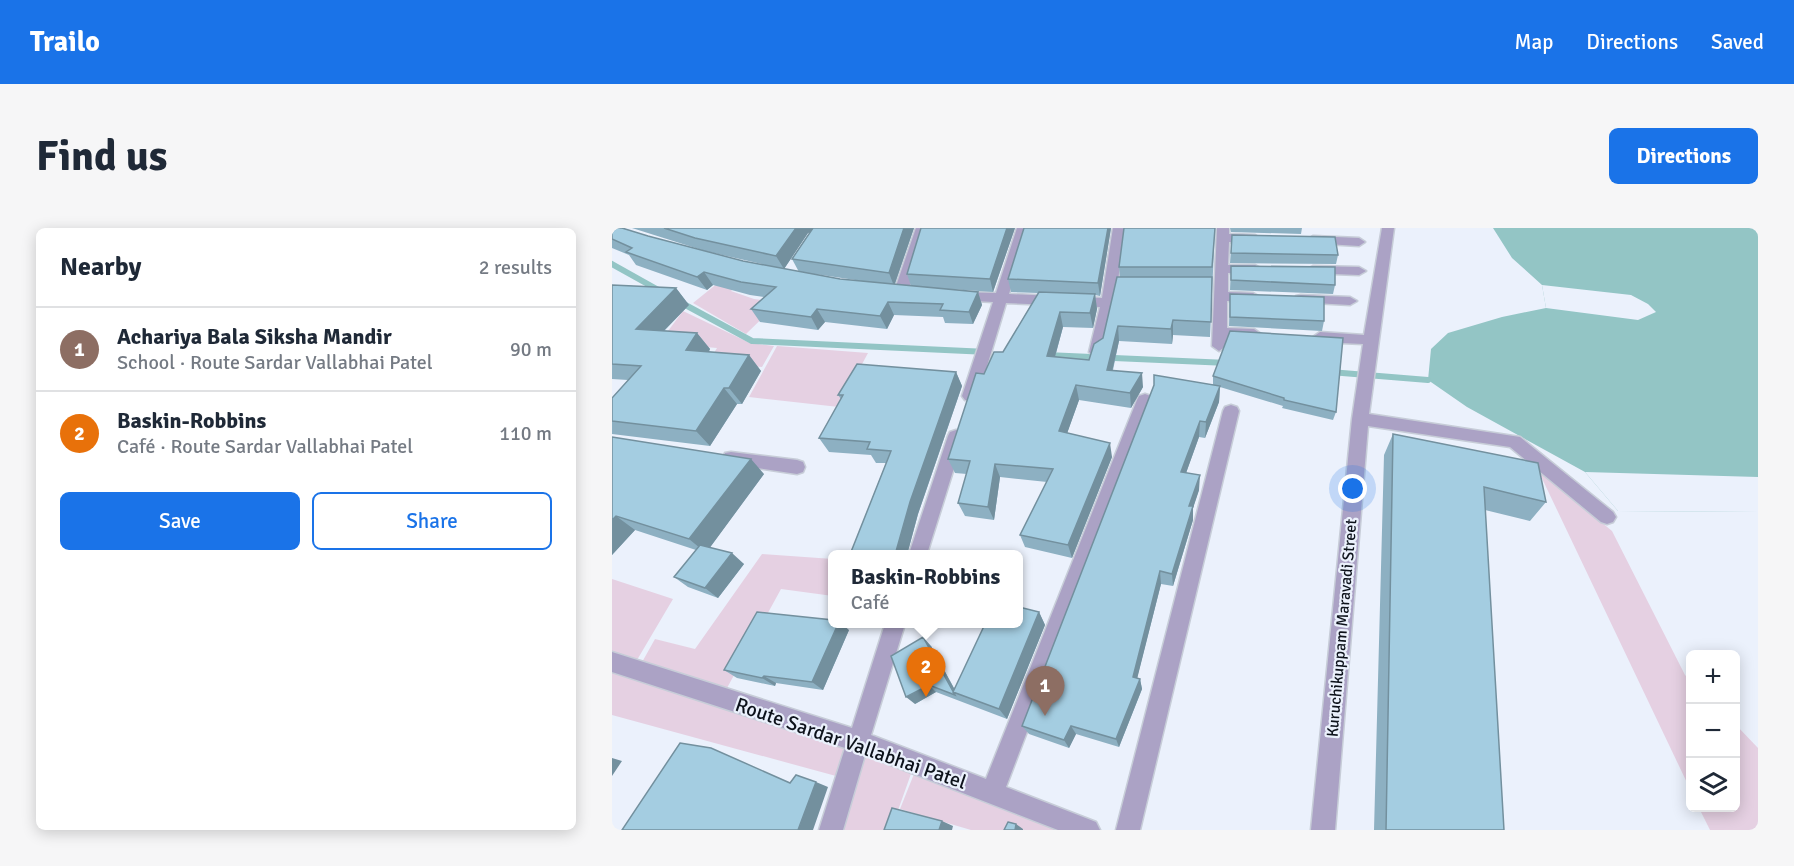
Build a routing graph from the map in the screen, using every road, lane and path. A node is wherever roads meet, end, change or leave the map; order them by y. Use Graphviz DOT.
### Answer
graph roads {
  1 [pos="922,228"];
  2 [pos="1023,228"];
  3 [pos="1119,228"];
  4 [pos="1388,228"];
  5 [pos="1223,233"];
  6 [pos="1268,239"];
  7 [pos="1302,240"];
  8 [pos="1359,242"];
  9 [pos="1223,269"];
  10 [pos="1269,270"];
  11 [pos="1302,270"];
  12 [pos="1359,271"];
  13 [pos="1217,289"];
  14 [pos="901,292"];
  15 [pos="945,295"];
  16 [pos="1268,297"];
  17 [pos="1292,298"];
  18 [pos="1001,299"];
  19 [pos="1350,301"];
  20 [pos="1108,303"];
  21 [pos="1266,335"];
  22 [pos="1300,336"];
  23 [pos="1370,340"];
  24 [pos="1096,352"];
  25 [pos="1144,400"];
  26 [pos="1231,411"];
  27 [pos="1360,418"];
  28 [pos="716,456"];
  29 [pos="797,467"];
  30 [pos="1607,517"];
  31 [pos="920,550"];
  32 [pos="894,628"];
  33 [pos="612,662"];
  34 [pos="857,741"];
  35 [pos="992,793"];
  36 [pos="831,830"];
  37 [pos="1088,830"];
  38 [pos="1128,830"];
  39 [pos="1323,830"];
  1 -- 14 [label="street"];
  2 -- 18 [label="street"];
  3 -- 20 [label="street"];
  4 -- 23 [label="street"];
  5 -- 6 [label="street"];
  5 -- 9 [label="street"];
  7 -- 8 [label="street"];
  9 -- 10 [label="street"];
  9 -- 13 [label="street"];
  11 -- 12 [label="street"];
  13 -- 16 [label="street"];
  13 -- 21 [label="street"];
  15 -- 18 [label="street"];
  17 -- 19 [label="street"];
  18 -- 20 [label="street"];
  18 -- 31 [label="street"];
  20 -- 24 [label="street"];
  22 -- 23 [label="street"];
  23 -- 27 [label="street, Kuruchikuppam Maravadi Street"];
  25 -- 35 [label="street"];
  26 -- 38 [label="street"];
  27 -- 30 [label="street"];
  27 -- 39 [label="street, Kuruchikuppam Maravadi Street"];
  28 -- 29 [label="street"];
  32 -- 34 [label="street"];
  33 -- 34 [label="street, Route Sardar Vallabhai Patel"];
  34 -- 35 [label="street, Route Sardar Vallabhai Patel"];
  34 -- 36 [label="street"];
  35 -- 37 [label="street, Route Sardar Vallabhai Patel"];
}
